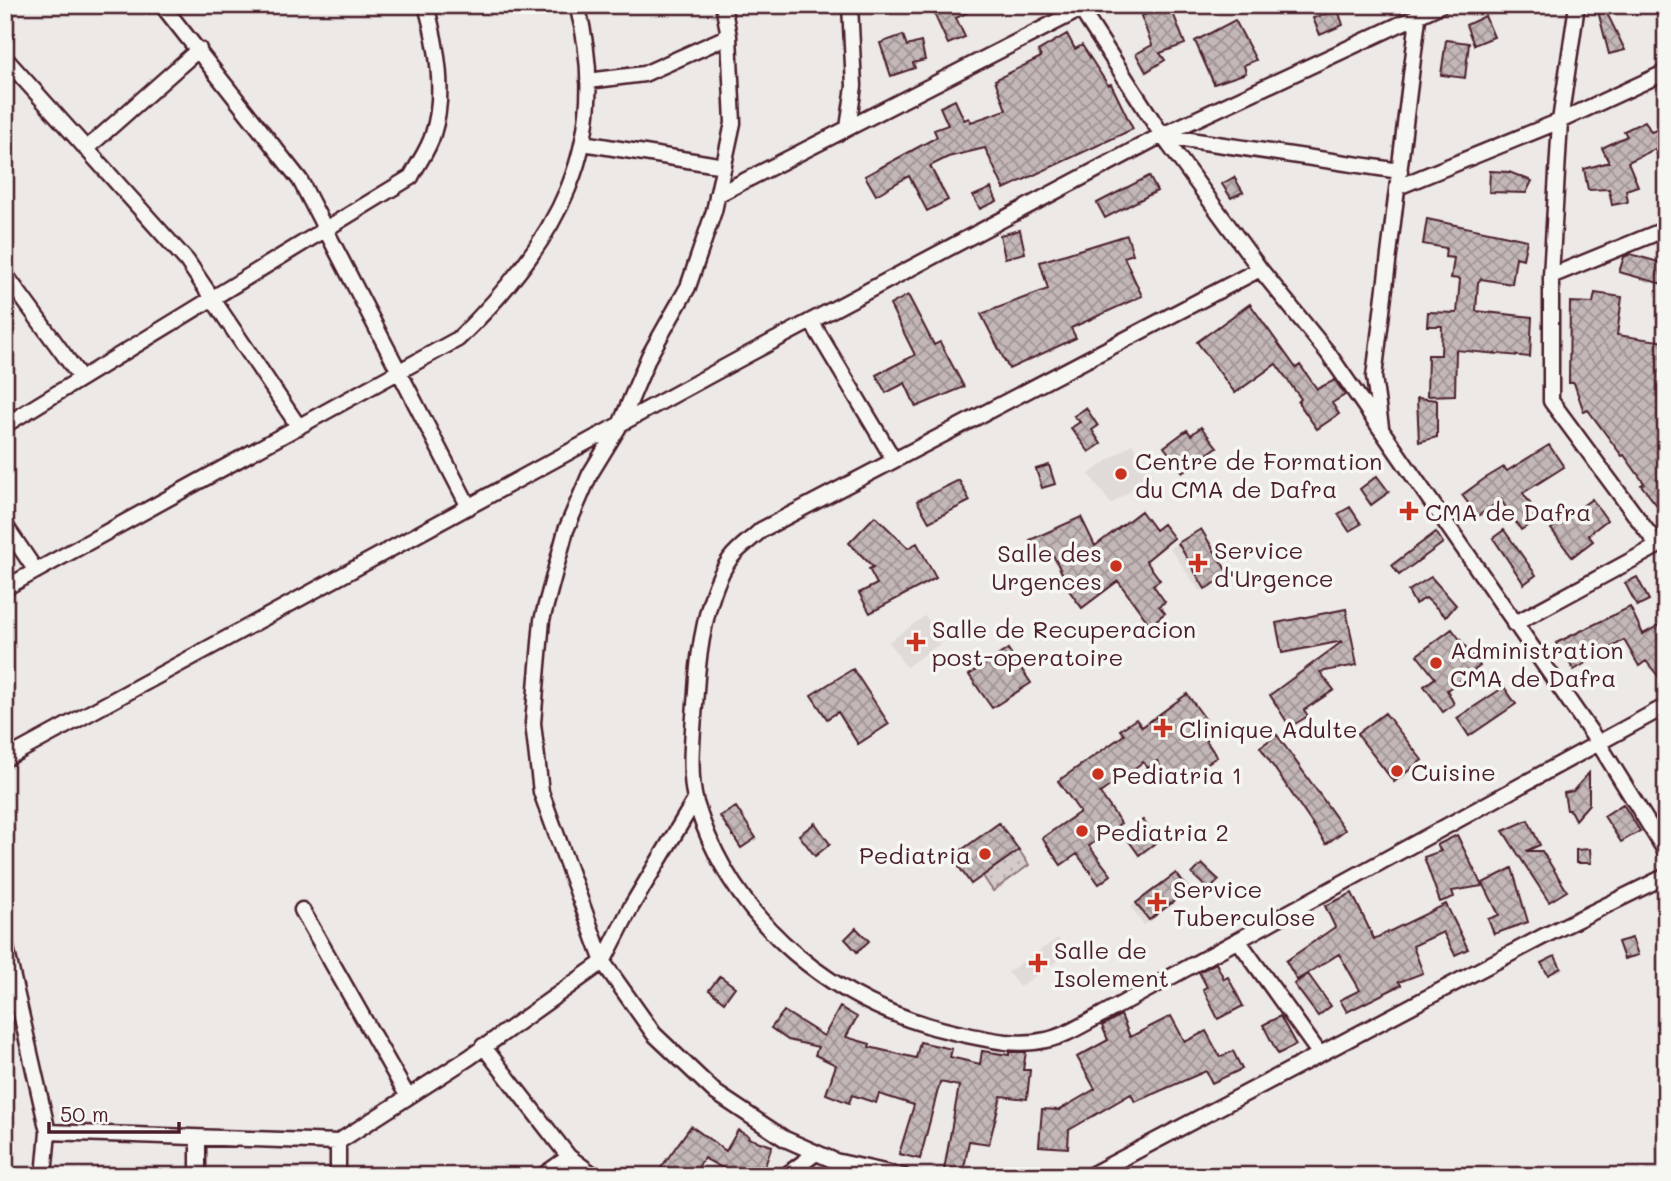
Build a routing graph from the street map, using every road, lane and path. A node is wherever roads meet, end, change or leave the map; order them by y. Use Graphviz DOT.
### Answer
graph roads {
  1 [pos="162,5"];
  2 [pos="426,5"];
  3 [pos="577,5"];
  4 [pos="723,5"];
  5 [pos="850,5"];
  6 [pos="1441,5"];
  7 [pos="1577,5"];
  8 [pos="1082,6"];
  9 [pos="1419,11"];
  10 [pos="729,36"];
  11 [pos="199,49"];
  12 [pos="7,64"];
  13 [pos="1666,72"];
  14 [pos="589,80"];
  15 [pos="1560,121"];
  16 [pos="848,128"];
  17 [pos="1162,135"];
  18 [pos="583,143"];
  19 [pos="86,149"];
  20 [pos="724,166"];
  21 [pos="1400,171"];
  22 [pos="1398,187"];
  23 [pos="717,195"];
  24 [pos="1666,229"];
  25 [pos="326,232"];
  26 [pos="1260,269"];
  27 [pos="5,274"];
  28 [pos="1551,275"];
  29 [pos="211,297"];
  30 [pos="811,321"];
  31 [pos="397,373"];
  32 [pos="80,378"];
  33 [pos="5,425"];
  34 [pos="620,425"];
  35 [pos="299,427"];
  36 [pos="1381,430"];
  37 [pos="894,460"];
  38 [pos="469,507"];
  39 [pos="5,524"];
  40 [pos="1662,544"];
  41 [pos="36,571"];
  42 [pos="5,588"];
  43 [pos="1514,624"];
  44 [pos="1666,706"];
  45 [pos="1599,744"];
  46 [pos="5,759"];
  47 [pos="695,800"];
  48 [pos="1666,852"];
  49 [pos="1666,876"];
  50 [pos="302,910"];
  51 [pos="1238,940"];
  52 [pos="5,943"];
  53 [pos="603,962"];
  54 [pos="483,1046"];
  55 [pos="1319,1053"];
  56 [pos="408,1097"];
  57 [pos="48,1132"];
  58 [pos="198,1139"];
  59 [pos="338,1142"];
  60 [pos="816,1153"];
  61 [pos="569,1157"];
  62 [pos="44,1176"];
  63 [pos="198,1176"];
  64 [pos="338,1176"];
  65 [pos="542,1176"];
  66 [pos="596,1176"];
  67 [pos="785,1176"];
  68 [pos="903,1176"];
  69 [pos="1089,1176"];
  1 -- 11 [label="street"];
  2 -- 25 [label="street"];
  3 -- 14 [label="street"];
  4 -- 10 [label="street"];
  5 -- 16 [label="street"];
  6 -- 9 [label="street"];
  7 -- 15 [label="street"];
  8 -- 16 [label="street"];
  8 -- 17 [label="street"];
  9 -- 17 [label="street"];
  9 -- 21 [label="street"];
  10 -- 14 [label="street"];
  10 -- 20 [label="street"];
  11 -- 19 [label="street"];
  11 -- 25 [label="street"];
  12 -- 19 [label="street"];
  13 -- 15 [label="street"];
  14 -- 18 [label="street"];
  15 -- 22 [label="street"];
  15 -- 28 [label="street"];
  16 -- 23 [label="street"];
  17 -- 21 [label="street"];
  17 -- 26 [label="street"];
  17 -- 30 [label="street"];
  18 -- 20 [label="street"];
  18 -- 31 [label="street"];
  19 -- 29 [label="street"];
  20 -- 23 [label="street"];
  21 -- 22 [label="street"];
  22 -- 36 [label="street"];
  23 -- 34 [label="street"];
  24 -- 28 [label="street"];
  25 -- 29 [label="street"];
  25 -- 31 [label="street"];
  26 -- 36 [label="street"];
  26 -- 37 [label="street"];
  27 -- 32 [label="street"];
  28 -- 40 [label="street"];
  29 -- 32 [label="street"];
  29 -- 35 [label="street"];
  30 -- 34 [label="street"];
  30 -- 37 [label="street"];
  31 -- 35 [label="street"];
  31 -- 38 [label="street"];
  32 -- 33 [label="street"];
  34 -- 38 [label="street"];
  34 -- 53 [label="street"];
  35 -- 41 [label="street"];
  36 -- 43 [label="street"];
  37 -- 47 [label="street"];
  38 -- 46 [label="street"];
  39 -- 41 [label="street"];
  40 -- 43 [label="street"];
  41 -- 42 [label="street"];
  43 -- 45 [label="street"];
  44 -- 45 [label="street"];
  45 -- 48 [label="street"];
  45 -- 51 [label="street"];
  47 -- 51 [label="street"];
  47 -- 53 [label="street"];
  49 -- 55 [label="street"];
  50 -- 56 [label="street"];
  51 -- 55 [label="street"];
  52 -- 57 [label="street"];
  53 -- 54 [label="street"];
  53 -- 60 [label="street"];
  54 -- 56 [label="street"];
  54 -- 61 [label="street"];
  55 -- 69 [label="street"];
  56 -- 59 [label="street"];
  57 -- 58 [label="street"];
  57 -- 62 [label="street"];
  58 -- 59 [label="street"];
  58 -- 63 [label="street"];
  59 -- 64 [label="street"];
  60 -- 67 [label="street"];
  60 -- 68 [label="street"];
  61 -- 65 [label="street"];
  61 -- 66 [label="street"];
}
